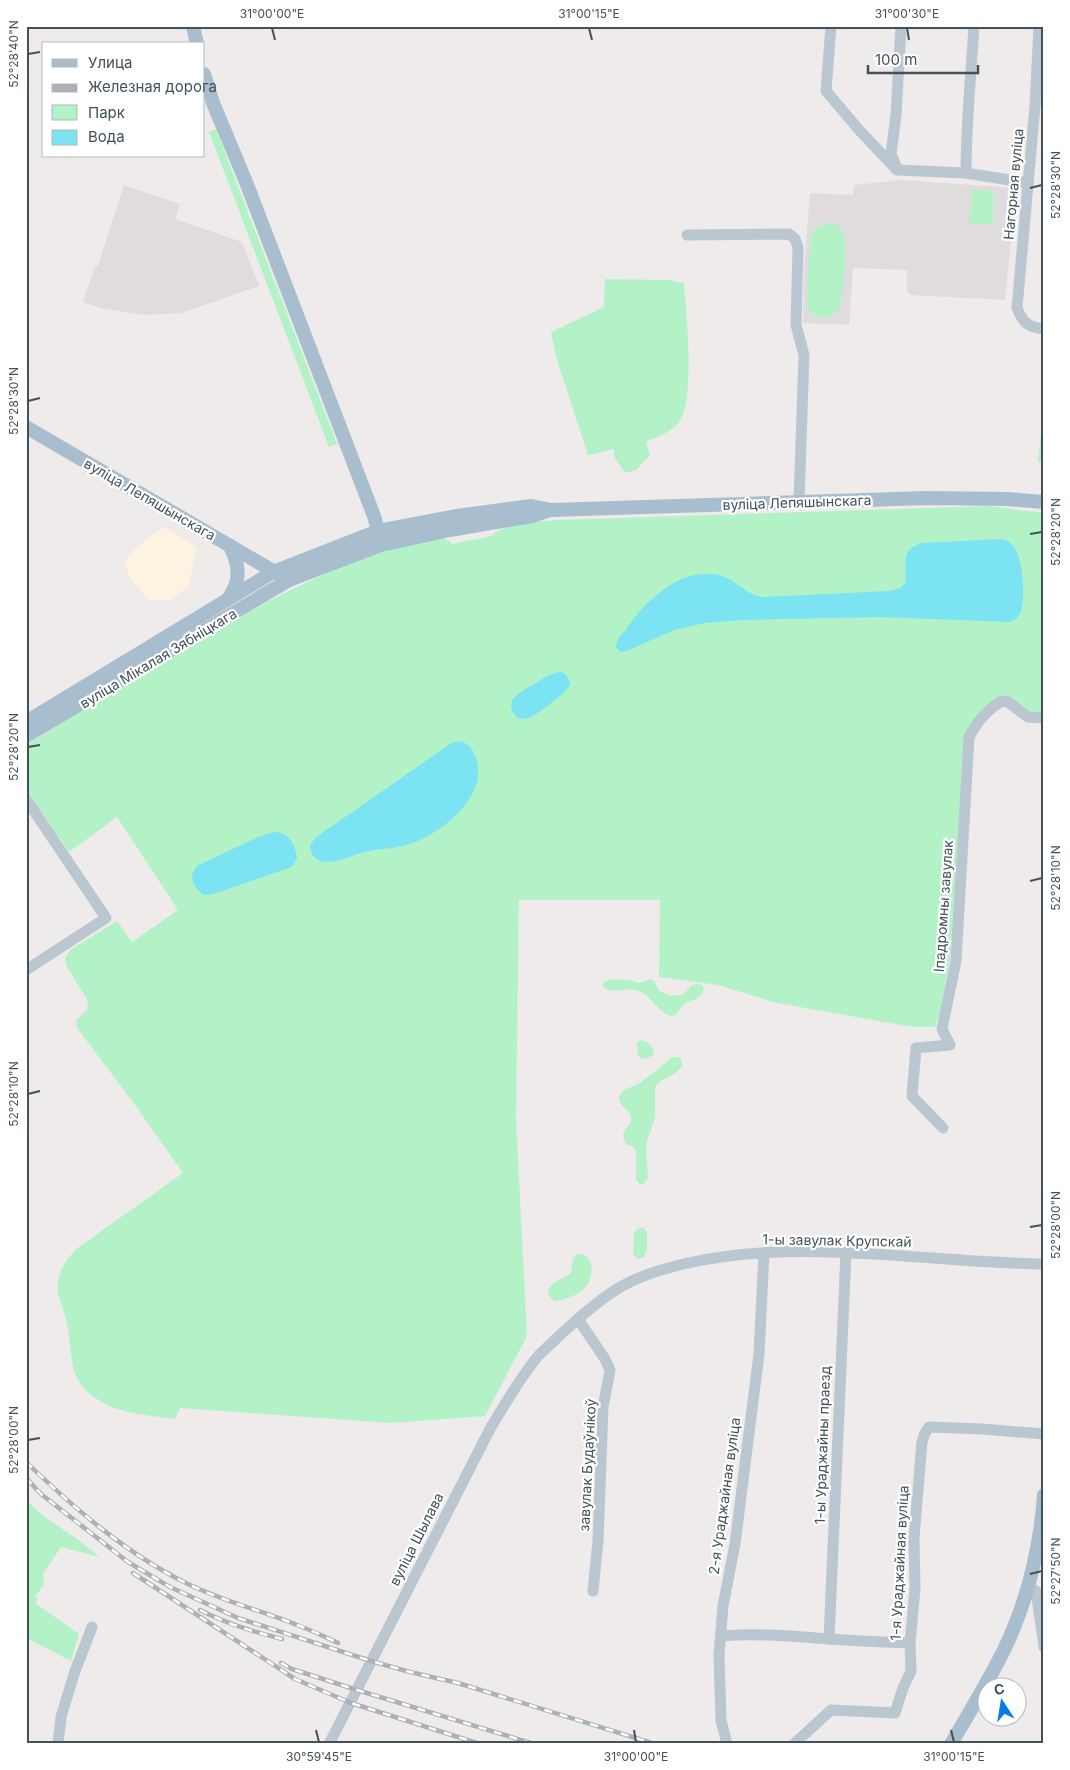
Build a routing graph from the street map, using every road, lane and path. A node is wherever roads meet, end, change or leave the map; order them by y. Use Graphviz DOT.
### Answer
graph roads {
  1 [pos="193,26"];
  2 [pos="830,26"];
  3 [pos="901,26"];
  4 [pos="974,26"];
  5 [pos="1039,26"];
  6 [pos="197,42"];
  7 [pos="205,77"];
  8 [pos="898,170"];
  9 [pos="966,173"];
  10 [pos="1028,183"];
  11 [pos="687,235"];
  12 [pos="1044,329"];
  13 [pos="26,427"];
  14 [pos="799,501"];
  15 [pos="1044,502"];
  16 [pos="551,510"];
  17 [pos="378,531"];
  18 [pos="382,545"];
  19 [pos="230,546"];
  20 [pos="273,572"];
  21 [pos="289,580"];
  22 [pos="228,600"];
  23 [pos="1044,718"];
  24 [pos="26,722"];
  25 [pos="26,736"];
  26 [pos="26,799"];
  27 [pos="26,970"];
  28 [pos="943,1128"];
  29 [pos="764,1253"];
  30 [pos="846,1253"];
  31 [pos="1044,1264"];
  32 [pos="578,1319"];
  33 [pos="540,1354"];
  34 [pos="1044,1434"];
  35 [pos="1044,1496"];
  36 [pos="1028,1587"];
  37 [pos="593,1592"];
  38 [pos="92,1627"];
  39 [pos="721,1636"];
  40 [pos="829,1639"];
  41 [pos="910,1643"];
  42 [pos="1044,1647"];
  43 [pos="58,1744"];
  44 [pos="329,1744"];
  45 [pos="727,1744"];
  46 [pos="794,1744"];
  47 [pos="951,1744"];
  1 -- 6 [label="main road"];
  2 -- 8 [label="street"];
  3 -- 8 [label="street"];
  4 -- 9 [label="street"];
  5 -- 10 [label="street, Нагорная вуліца"];
  7 -- 17 [label="main road"];
  8 -- 9 [label="street"];
  9 -- 10 [label="street"];
  10 -- 12 [label="street, Нагорная вуліца"];
  11 -- 14 [label="street"];
  13 -- 19 [label="main road, вуліца Лепяшынскага"];
  14 -- 15 [label="main road, вуліца Лепяшынскага"];
  14 -- 16 [label="main road, вуліца Лепяшынскага"];
  16 -- 17 [label="main road, вуліца Лепяшынскага"];
  16 -- 18 [label="main road, вуліца Лепяшынскага"];
  17 -- 18 [label="main road"];
  17 -- 20 [label="main road, вуліца Лепяшынскага"];
  18 -- 21 [label="main road, вуліца Лепяшынскага"];
  19 -- 20 [label="main road, вуліца Лепяшынскага"];
  19 -- 22 [label="main road"];
  20 -- 21 [label="main road, вуліца Лепяшынскага"];
  20 -- 22 [label="main road, вуліца Мікалая Зябніцкага"];
  21 -- 25 [label="main road, вуліца Мікалая Зябніцкага"];
  22 -- 24 [label="main road, вуліца Мікалая Зябніцкага"];
  23 -- 28 [label="street, Іпадромны завулак"];
  26 -- 27 [label="street"];
  29 -- 30 [label="street, 1-ы завулак Крупскай"];
  29 -- 32 [label="street, 1-ы завулак Крупскай"];
  29 -- 39 [label="street, 2-я Ураджайная вуліца"];
  30 -- 31 [label="street, 1-ы завулак Крупскай"];
  30 -- 40 [label="street, 1-ы Ураджайны праезд"];
  32 -- 33 [label="street, 1-ы завулак Крупскай"];
  32 -- 37 [label="street, завулак Будаўнікоў"];
  33 -- 44 [label="street, вуліца Шылава"];
  34 -- 41 [label="street, 1-я Ураджайная вуліца"];
  35 -- 36 [label="main road"];
  36 -- 42 [label="street"];
  36 -- 47 [label="main road"];
  38 -- 43 [label="street"];
  39 -- 40 [label="street"];
  39 -- 45 [label="street, 2-я Ураджайная вуліца"];
  40 -- 41 [label="street"];
  41 -- 46 [label="street, 1-я Ураджайная вуліца"];
}
